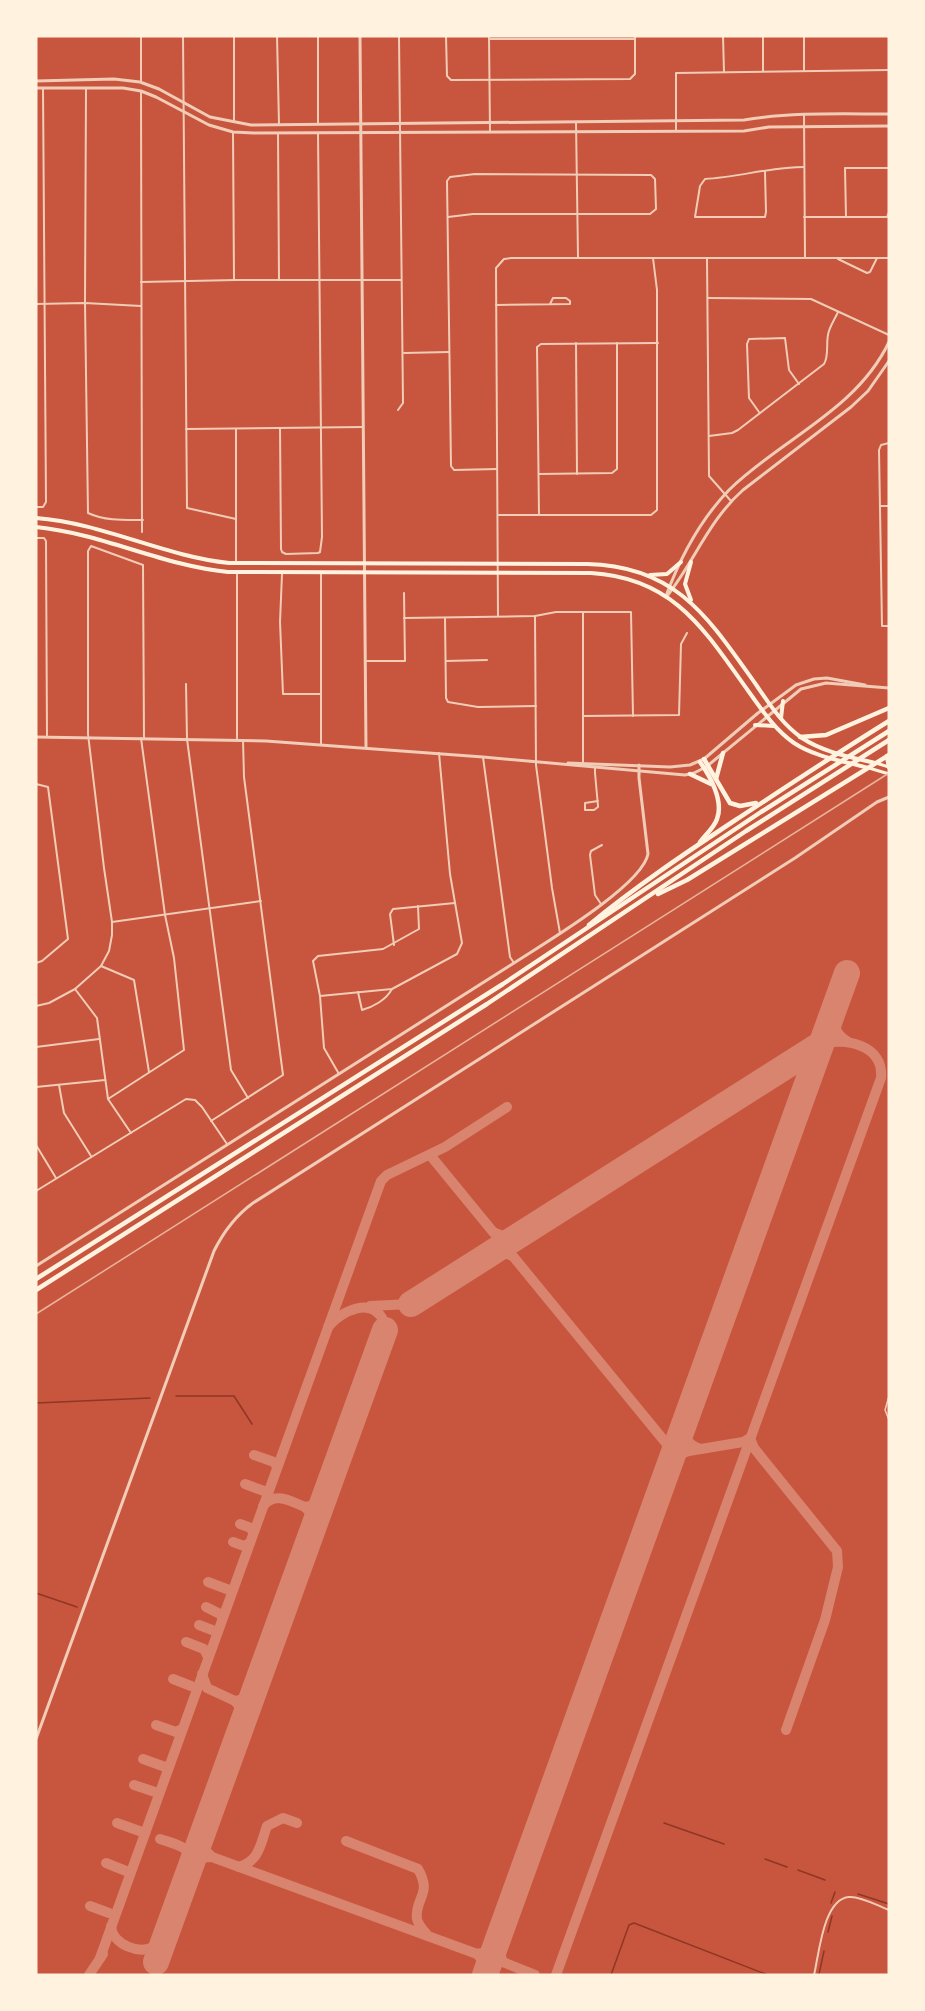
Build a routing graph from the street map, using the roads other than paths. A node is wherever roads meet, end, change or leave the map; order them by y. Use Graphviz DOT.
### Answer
graph roads {
  1 [pos="141,36"];
  2 [pos="183,36"];
  3 [pos="234,36"];
  4 [pos="278,36"];
  5 [pos="318,36"];
  6 [pos="360,36"];
  7 [pos="399,36"];
  8 [pos="447,36"];
  9 [pos="723,36"];
  10 [pos="763,36"];
  11 [pos="804,36"];
  12 [pos="489,38"];
  13 [pos="635,38"];
  14 [pos="889,70"];
  15 [pos="763,71"];
  16 [pos="804,71"];
  17 [pos="724,72"];
  18 [pos="489,79"];
  19 [pos="36,81"];
  20 [pos="140,82"];
  21 [pos="36,88"];
  22 [pos="43,88"];
  23 [pos="86,89"];
  24 [pos="141,91"];
  25 [pos="184,103"];
  26 [pos="183,112"];
  27 [pos="804,114"];
  28 [pos="889,114"];
  29 [pos="675,121"];
  30 [pos="234,122"];
  31 [pos="576,122"];
  32 [pos="489,123"];
  33 [pos="279,124"];
  34 [pos="318,124"];
  35 [pos="328,124"];
  36 [pos="361,124"];
  37 [pos="401,124"];
  38 [pos="804,125"];
  39 [pos="889,126"];
  40 [pos="676,131"];
  41 [pos="233,132"];
  42 [pos="490,132"];
  43 [pos="577,132"];
  44 [pos="279,133"];
  45 [pos="318,133"];
  46 [pos="328,133"];
  47 [pos="361,133"];
  48 [pos="401,133"];
  49 [pos="804,167"];
  50 [pos="889,168"];
  51 [pos="765,172"];
  52 [pos="577,174"];
  53 [pos="889,212"];
  54 [pos="577,214"];
  55 [pos="448,217"];
  56 [pos="804,217"];
  57 [pos="846,217"];
  58 [pos="578,257"];
  59 [pos="877,257"];
  60 [pos="653,258"];
  61 [pos="805,258"];
  62 [pos="835,258"];
  63 [pos="889,258"];
  64 [pos="707,259"];
  65 [pos="234,280"];
  66 [pos="279,280"];
  67 [pos="318,280"];
  68 [pos="362,280"];
  69 [pos="401,280"];
  70 [pos="184,281"];
  71 [pos="141,282"];
  72 [pos="707,298"];
  73 [pos="36,303"];
  74 [pos="45,303"];
  75 [pos="85,303"];
  76 [pos="550,304"];
  77 [pos="496,305"];
  78 [pos="141,306"];
  79 [pos="838,312"];
  80 [pos="889,335"];
  81 [pos="889,342"];
  82 [pos="576,343"];
  83 [pos="616,343"];
  84 [pos="658,343"];
  85 [pos="449,352"];
  86 [pos="402,353"];
  87 [pos="889,361"];
  88 [pos="799,384"];
  89 [pos="398,411"];
  90 [pos="759,413"];
  91 [pos="363,427"];
  92 [pos="280,428"];
  93 [pos="320,428"];
  94 [pos="186,429"];
  95 [pos="236,429"];
  96 [pos="709,436"];
  97 [pos="889,443"];
  98 [pos="497,469"];
  99 [pos="539,474"];
  100 [pos="578,474"];
  101 [pos="725,495"];
  102 [pos="731,501"];
  103 [pos="880,506"];
  104 [pos="889,506"];
  105 [pos="36,507"];
  106 [pos="497,515"];
  107 [pos="539,515"];
  108 [pos="36,518"];
  109 [pos="236,519"];
  110 [pos="142,520"];
  111 [pos="36,527"];
  112 [pos="142,532"];
  113 [pos="36,538"];
  114 [pos="681,562"];
  115 [pos="691,562"];
  116 [pos="236,563"];
  117 [pos="364,564"];
  118 [pos="498,564"];
  119 [pos="237,573"];
  120 [pos="365,573"];
  121 [pos="498,573"];
  122 [pos="282,574"];
  123 [pos="321,574"];
  124 [pos="646,575"];
  125 [pos="671,588"];
  126 [pos="404,593"];
  127 [pos="666,596"];
  128 [pos="693,604"];
  129 [pos="583,612"];
  130 [pos="498,616"];
  131 [pos="535,616"];
  132 [pos="404,618"];
  133 [pos="445,618"];
  134 [pos="889,626"];
  135 [pos="687,633"];
  136 [pos="487,660"];
  137 [pos="366,661"];
  138 [pos="446,661"];
  139 [pos="186,684"];
  140 [pos="879,688"];
  141 [pos="889,688"];
  142 [pos="320,694"];
  143 [pos="783,701"];
  144 [pos="770,704"];
  145 [pos="536,706"];
  146 [pos="889,708"];
  147 [pos="762,710"];
  148 [pos="774,710"];
  149 [pos="583,716"];
  150 [pos="633,716"];
  151 [pos="767,716"];
  152 [pos="781,719"];
  153 [pos="889,721"];
  154 [pos="755,725"];
  155 [pos="775,726"];
  156 [pos="889,731"];
  157 [pos="36,737"];
  158 [pos="47,737"];
  159 [pos="800,737"];
  160 [pos="89,738"];
  161 [pos="143,738"];
  162 [pos="187,739"];
  163 [pos="237,740"];
  164 [pos="243,740"];
  165 [pos="889,740"];
  166 [pos="321,745"];
  167 [pos="366,748"];
  168 [pos="439,753"];
  169 [pos="723,753"];
  170 [pos="888,755"];
  171 [pos="483,757"];
  172 [pos="702,760"];
  173 [pos="536,762"];
  174 [pos="876,763"];
  175 [pos="583,765"];
  176 [pos="639,765"];
  177 [pos="706,766"];
  178 [pos="889,767"];
  179 [pos="596,768"];
  180 [pos="869,768"];
  181 [pos="639,772"];
  182 [pos="690,774"];
  183 [pos="889,774"];
  184 [pos="716,779"];
  185 [pos="36,784"];
  186 [pos="711,784"];
  187 [pos="889,797"];
  188 [pos="598,801"];
  189 [pos="762,802"];
  190 [pos="602,845"];
  191 [pos="698,845"];
  192 [pos="645,900"];
  193 [pos="261,901"];
  194 [pos="455,903"];
  195 [pos="601,904"];
  196 [pos="418,906"];
  197 [pos="211,908"];
  198 [pos="165,915"];
  199 [pos="112,922"];
  200 [pos="560,933"];
  201 [pos="570,940"];
  202 [pos="394,945"];
  203 [pos="36,963"];
  204 [pos="514,963"];
  205 [pos="102,966"];
  206 [pos="75,989"];
  207 [pos="392,989"];
  208 [pos="358,992"];
  209 [pos="320,996"];
  210 [pos="36,1006"];
  211 [pos="99,1039"];
  212 [pos="36,1047"];
  213 [pos="149,1073"];
  214 [pos="339,1074"];
  215 [pos="105,1080"];
  216 [pos="59,1085"];
  217 [pos="36,1087"];
  218 [pos="248,1098"];
  219 [pos="108,1099"];
  220 [pos="211,1121"];
  221 [pos="131,1132"];
  222 [pos="227,1144"];
  223 [pos="36,1145"];
  224 [pos="91,1156"];
  225 [pos="56,1178"];
  226 [pos="36,1191"];
  227 [pos="36,1266"];
  228 [pos="36,1279"];
  229 [pos="36,1290"];
  230 [pos="889,1396"];
  231 [pos="889,1420"];
  232 [pos="36,1739"];
  233 [pos="889,1910"];
  234 [pos="814,1975"];
  1 -- 20 [label="street"];
  2 -- 25 [label="street"];
  3 -- 30 [label="street"];
  4 -- 33 [label="street"];
  5 -- 34 [label="street"];
  6 -- 36 [label="street"];
  7 -- 37 [label="street"];
  8 -- 18 [label="street"];
  9 -- 17 [label="street"];
  10 -- 15 [label="street"];
  11 -- 16 [label="street"];
  12 -- 13 [label="street"];
  12 -- 18 [label="street"];
  13 -- 18 [label="street"];
  14 -- 16 [label="street"];
  15 -- 16 [label="street"];
  15 -- 17 [label="street"];
  17 -- 29 [label="street"];
  18 -- 32 [label="street"];
  19 -- 20 [label="street"];
  20 -- 25 [label="street"];
  21 -- 22 [label="street"];
  22 -- 23 [label="street"];
  22 -- 74 [label="street"];
  23 -- 24 [label="street"];
  23 -- 75 [label="street"];
  24 -- 26 [label="street"];
  24 -- 71 [label="street"];
  25 -- 26 [label="street"];
  25 -- 30 [label="street"];
  26 -- 41 [label="street"];
  26 -- 70 [label="street"];
  27 -- 28 [label="street"];
  27 -- 29 [label="street"];
  27 -- 38 [label="street"];
  29 -- 31 [label="street"];
  29 -- 40 [label="street"];
  30 -- 33 [label="street"];
  31 -- 32 [label="street"];
  31 -- 43 [label="street"];
  32 -- 37 [label="street"];
  32 -- 42 [label="street"];
  33 -- 34 [label="street"];
  34 -- 35 [label="street"];
  35 -- 36 [label="street"];
  35 -- 46 [label="street"];
  36 -- 37 [label="street"];
  36 -- 47 [label="street"];
  37 -- 48 [label="street"];
  38 -- 39 [label="street"];
  38 -- 40 [label="street"];
  38 -- 49 [label="street"];
  40 -- 43 [label="street"];
  41 -- 44 [label="street"];
  41 -- 65 [label="street"];
  42 -- 43 [label="street"];
  42 -- 48 [label="street"];
  43 -- 52 [label="street"];
  44 -- 45 [label="street"];
  44 -- 66 [label="street"];
  45 -- 46 [label="street"];
  45 -- 67 [label="street"];
  46 -- 47 [label="street"];
  47 -- 48 [label="street"];
  47 -- 68 [label="street"];
  48 -- 69 [label="street"];
  49 -- 51 [label="street"];
  49 -- 56 [label="street"];
  50 -- 57 [label="street"];
  51 -- 51 [label="street"];
  52 -- 54 [label="street"];
  52 -- 54 [label="street"];
  52 -- 55 [label="street"];
  53 -- 57 [label="street"];
  54 -- 55 [label="street"];
  54 -- 58 [label="street"];
  55 -- 85 [label="street"];
  56 -- 57 [label="street"];
  56 -- 61 [label="street"];
  58 -- 60 [label="street"];
  58 -- 77 [label="street"];
  59 -- 62 [label="street"];
  59 -- 62 [label="street"];
  59 -- 63 [label="street"];
  60 -- 64 [label="street"];
  60 -- 84 [label="street"];
  61 -- 62 [label="street"];
  61 -- 64 [label="street"];
  64 -- 72 [label="street"];
  65 -- 66 [label="street"];
  65 -- 70 [label="street"];
  66 -- 67 [label="street"];
  67 -- 68 [label="street"];
  67 -- 93 [label="street"];
  68 -- 69 [label="street"];
  68 -- 91 [label="street"];
  69 -- 86 [label="street"];
  70 -- 71 [label="street"];
  70 -- 94 [label="street"];
  71 -- 78 [label="street"];
  72 -- 79 [label="street"];
  72 -- 96 [label="street"];
  73 -- 74 [label="street"];
  74 -- 75 [label="street"];
  74 -- 105 [label="street"];
  75 -- 78 [label="street"];
  75 -- 110 [label="street"];
  76 -- 76 [label="street"];
  76 -- 77 [label="street"];
  77 -- 98 [label="street"];
  78 -- 110 [label="street"];
  79 -- 80 [label="street"];
  79 -- 88 [label="street"];
  81 -- 101 [label="street"];
  82 -- 83 [label="street"];
  82 -- 99 [label="street"];
  82 -- 100 [label="street"];
  83 -- 84 [label="street"];
  83 -- 100 [label="street"];
  84 -- 107 [label="street"];
  85 -- 86 [label="street"];
  85 -- 98 [label="street"];
  86 -- 89 [label="street"];
  87 -- 102 [label="street"];
  88 -- 90 [label="street"];
  88 -- 90 [label="street"];
  90 -- 96 [label="street"];
  91 -- 93 [label="street"];
  91 -- 117 [label="street"];
  92 -- 93 [label="street"];
  92 -- 93 [label="street"];
  92 -- 95 [label="street"];
  94 -- 95 [label="street"];
  94 -- 109 [label="street"];
  95 -- 109 [label="street"];
  96 -- 101 [label="street"];
  97 -- 103 [label="street"];
  98 -- 106 [label="street"];
  99 -- 100 [label="street"];
  99 -- 107 [label="street"];
  101 -- 102 [label="street"];
  101 -- 114 [label="street"];
  102 -- 115 [label="street"];
  103 -- 104 [label="street"];
  103 -- 134 [label="street"];
  106 -- 107 [label="street"];
  106 -- 118 [label="street"];
  108 -- 116 [label="main road"];
  109 -- 116 [label="street"];
  110 -- 112 [label="street"];
  111 -- 119 [label="main road"];
  113 -- 158 [label="street"];
  114 -- 124 [label="main road"];
  114 -- 125 [label="street"];
  115 -- 125 [label="street"];
  115 -- 128 [label="main road"];
  116 -- 117 [label="main road"];
  117 -- 118 [label="main road"];
  117 -- 120 [label="street"];
  118 -- 121 [label="street"];
  118 -- 124 [label="main road"];
  119 -- 122 [label="main road"];
  119 -- 163 [label="street"];
  120 -- 121 [label="main road"];
  120 -- 123 [label="main road"];
  120 -- 137 [label="street"];
  121 -- 127 [label="main road"];
  121 -- 130 [label="street"];
  122 -- 123 [label="main road"];
  122 -- 142 [label="street"];
  123 -- 142 [label="street"];
  124 -- 125 [label="main road"];
  125 -- 127 [label="street"];
  125 -- 128 [label="main road"];
  126 -- 132 [label="street"];
  127 -- 147 [label="main road"];
  128 -- 144 [label="main road"];
  129 -- 131 [label="street"];
  129 -- 149 [label="street"];
  129 -- 150 [label="street"];
  130 -- 131 [label="street"];
  130 -- 133 [label="street"];
  131 -- 145 [label="street"];
  132 -- 133 [label="street"];
  132 -- 137 [label="street"];
  133 -- 138 [label="street"];
  135 -- 150 [label="street"];
  136 -- 138 [label="street"];
  137 -- 167 [label="street"];
  138 -- 145 [label="street"];
  139 -- 162 [label="street"];
  140 -- 141 [label="street"];
  140 -- 143 [label="street"];
  140 -- 144 [label="street"];
  142 -- 166 [label="street"];
  143 -- 148 [label="street"];
  143 -- 152 [label="main road"];
  144 -- 147 [label="street"];
  144 -- 148 [label="main road"];
  145 -- 173 [label="street"];
  146 -- 159 [label="highway"];
  147 -- 151 [label="main road"];
  147 -- 172 [label="street"];
  148 -- 151 [label="street"];
  148 -- 152 [label="main road"];
  149 -- 150 [label="street"];
  149 -- 175 [label="street"];
  151 -- 154 [label="street"];
  151 -- 155 [label="main road"];
  152 -- 159 [label="main road"];
  153 -- 189 [label="highway"];
  154 -- 155 [label="main road"];
  154 -- 169 [label="street"];
  155 -- 180 [label="main road"];
  156 -- 201 [label="highway"];
  157 -- 158 [label="street"];
  158 -- 160 [label="street"];
  159 -- 174 [label="main road"];
  160 -- 161 [label="street"];
  160 -- 161 [label="street"];
  160 -- 199 [label="street"];
  161 -- 162 [label="street"];
  161 -- 198 [label="street"];
  162 -- 163 [label="street"];
  162 -- 197 [label="street"];
  163 -- 164 [label="street"];
  164 -- 166 [label="street"];
  164 -- 193 [label="street"];
  165 -- 192 [label="highway"];
  166 -- 167 [label="street"];
  167 -- 168 [label="street"];
  168 -- 171 [label="street"];
  168 -- 194 [label="street"];
  169 -- 177 [label="street"];
  169 -- 184 [label="highway"];
  170 -- 174 [label="highway"];
  170 -- 178 [label="highway"];
  171 -- 173 [label="street"];
  171 -- 204 [label="street"];
  172 -- 176 [label="street"];
  172 -- 177 [label="highway"];
  173 -- 175 [label="street"];
  173 -- 200 [label="street"];
  174 -- 178 [label="main road"];
  174 -- 180 [label="highway"];
  175 -- 176 [label="street"];
  175 -- 179 [label="street"];
  176 -- 181 [label="street"];
  177 -- 182 [label="street"];
  177 -- 184 [label="highway"];
  177 -- 186 [label="highway"];
  179 -- 181 [label="street"];
  179 -- 188 [label="street"];
  180 -- 183 [label="main road"];
  180 -- 192 [label="highway"];
  181 -- 182 [label="street"];
  181 -- 195 [label="street"];
  182 -- 186 [label="highway"];
  184 -- 189 [label="highway"];
  185 -- 203 [label="street"];
  186 -- 191 [label="highway"];
  187 -- 232 [label="street"];
  188 -- 188 [label="street"];
  189 -- 191 [label="highway"];
  190 -- 195 [label="street"];
  191 -- 201 [label="highway"];
  192 -- 229 [label="highway"];
  193 -- 197 [label="street"];
  193 -- 218 [label="street"];
  194 -- 196 [label="street"];
  194 -- 207 [label="street"];
  195 -- 200 [label="street"];
  196 -- 202 [label="street"];
  196 -- 202 [label="street"];
  197 -- 198 [label="street"];
  197 -- 218 [label="street"];
  198 -- 199 [label="street"];
  198 -- 213 [label="street"];
  199 -- 205 [label="street"];
  200 -- 204 [label="street"];
  201 -- 228 [label="highway"];
  202 -- 209 [label="street"];
  204 -- 214 [label="street"];
  205 -- 206 [label="street"];
  205 -- 213 [label="street"];
  206 -- 210 [label="street"];
  206 -- 211 [label="street"];
  207 -- 208 [label="street"];
  207 -- 208 [label="street"];
  208 -- 209 [label="street"];
  209 -- 214 [label="street"];
  211 -- 212 [label="street"];
  211 -- 215 [label="street"];
  213 -- 219 [label="street"];
  214 -- 222 [label="street"];
  215 -- 216 [label="street"];
  215 -- 219 [label="street"];
  216 -- 217 [label="street"];
  216 -- 224 [label="street"];
  218 -- 220 [label="street"];
  219 -- 221 [label="street"];
  220 -- 221 [label="street"];
  220 -- 222 [label="street"];
  221 -- 224 [label="street"];
  222 -- 227 [label="street"];
  223 -- 225 [label="street"];
  224 -- 225 [label="street"];
  225 -- 226 [label="street"];
  230 -- 231 [label="lane"];
  233 -- 234 [label="street"];
}
